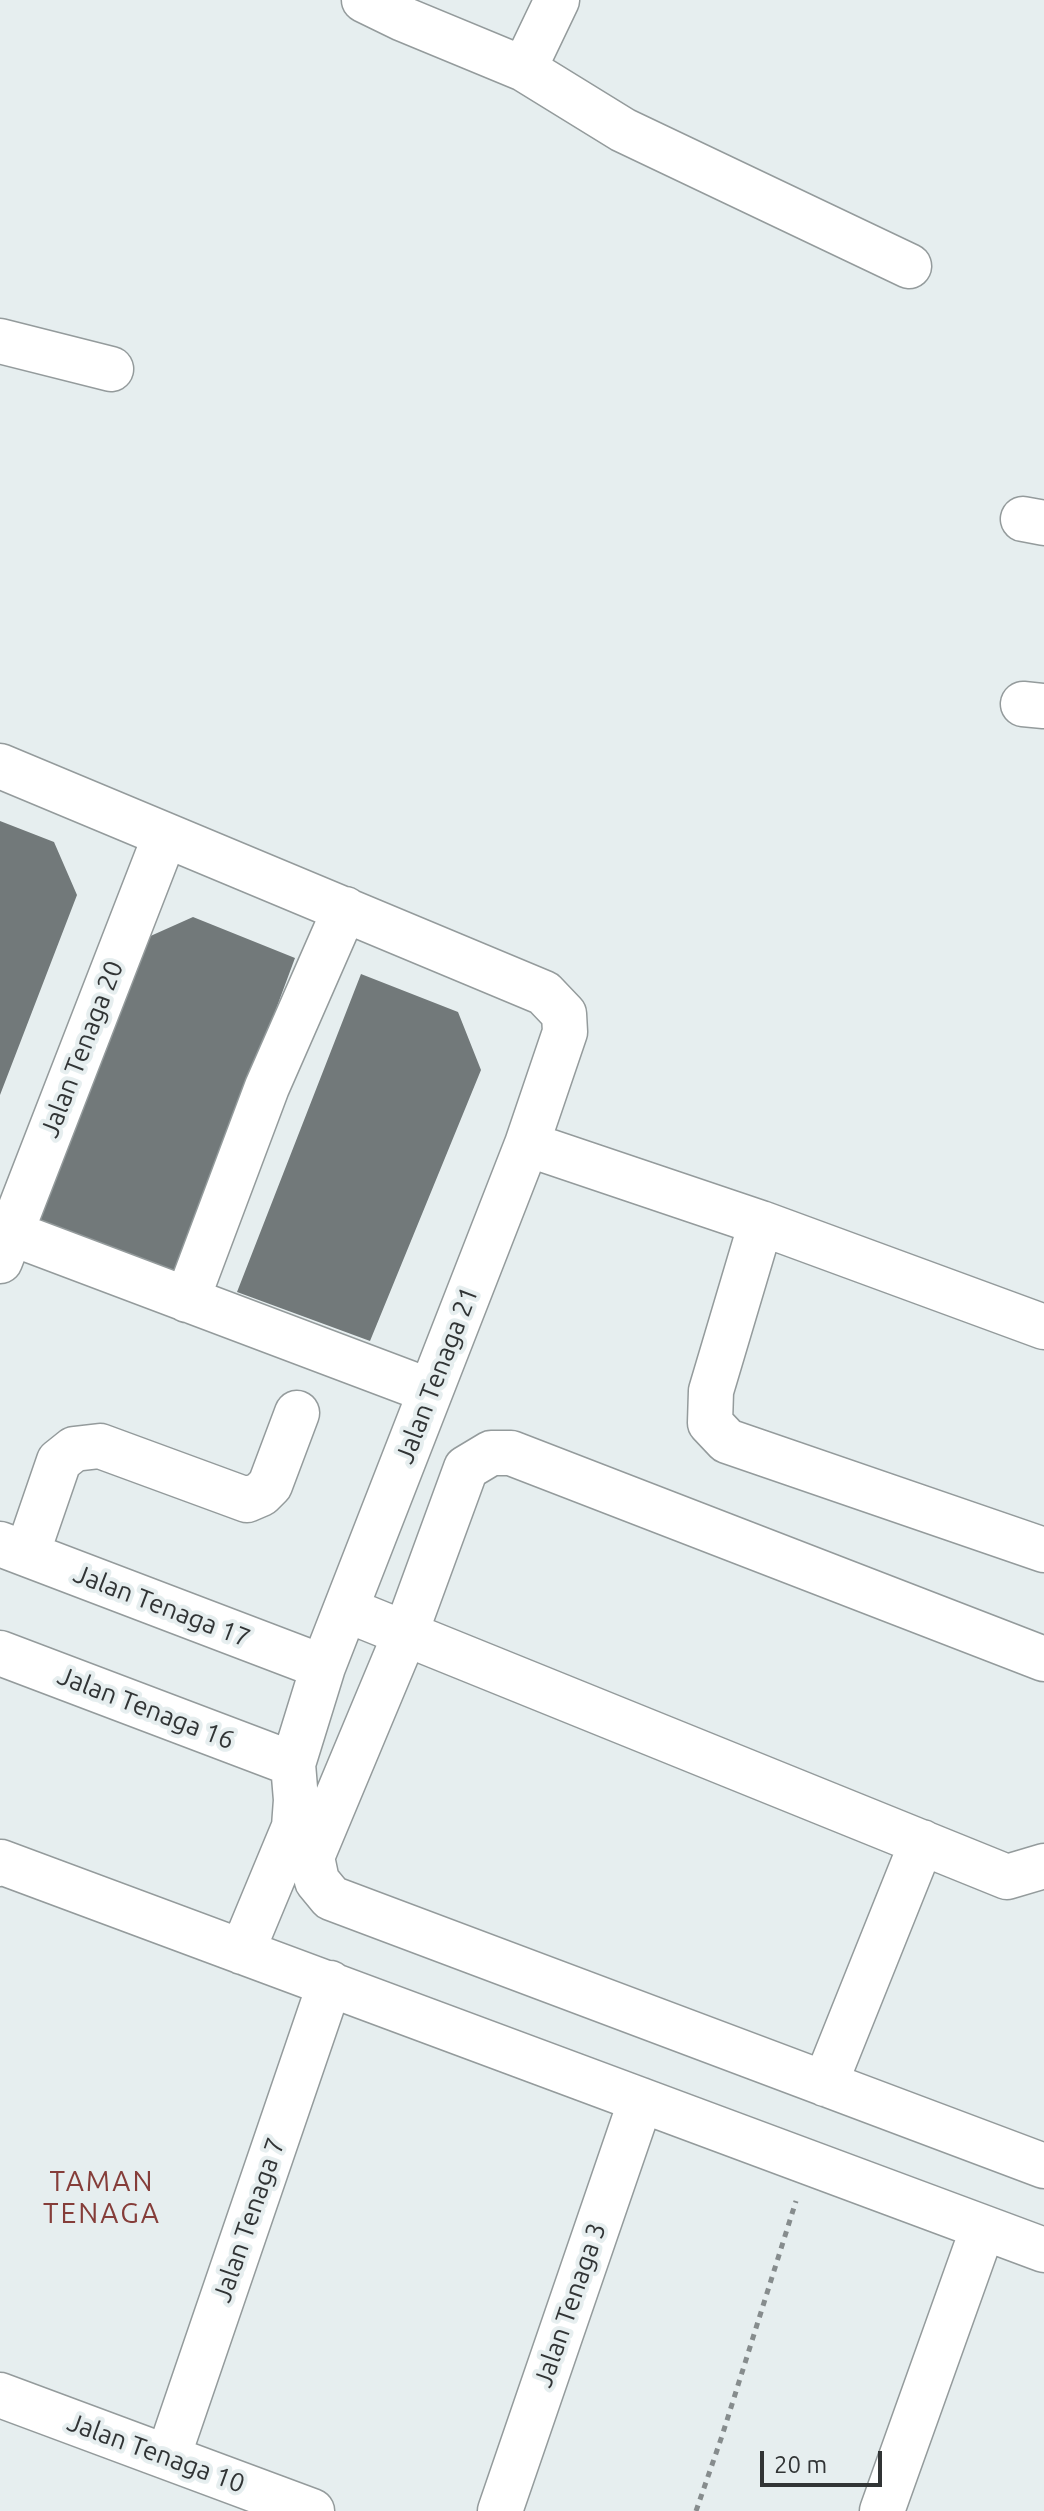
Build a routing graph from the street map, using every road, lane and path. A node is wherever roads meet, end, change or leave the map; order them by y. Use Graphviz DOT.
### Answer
graph roads {
  1 [pos="364,0"];
  2 [pos="557,0"];
  3 [pos="524,69"];
  4 [pos="909,266"];
  5 [pos="0,341"];
  6 [pos="111,369"];
  7 [pos="0,766"];
  8 [pos="165,836"];
  9 [pos="345,909"];
  10 [pos="527,1144"];
  11 [pos="761,1223"];
  12 [pos="5,1247"];
  13 [pos="187,1300"];
  14 [pos="1044,1327"];
  15 [pos="430,1391"];
  16 [pos="297,1413"];
  17 [pos="14,1549"];
  18 [pos="1044,1550"];
  19 [pos="347,1610"];
  20 [pos="406,1632"];
  21 [pos="0,1653"];
  22 [pos="1044,1659"];
  23 [pos="323,1667"];
  24 [pos="293,1764"];
  25 [pos="922,1842"];
  26 [pos="0,1863"];
  27 [pos="1044,1866"];
  28 [pos="242,1952"];
  29 [pos="330,1983"];
  30 [pos="825,2084"];
  31 [pos="641,2100"];
  32 [pos="809,2162"];
  33 [pos="1044,2166"];
  34 [pos="983,2228"];
  35 [pos="1044,2250"];
  36 [pos="0,2395"];
  37 [pos="168,2457"];
  38 [pos="312,2511"];
  39 [pos="500,2511"];
  40 [pos="696,2511"];
  41 [pos="882,2511"];
  1 -- 3 [label="street"];
  2 -- 3 [label="street"];
  3 -- 4 [label="street"];
  5 -- 6 [label="street"];
  7 -- 8 [label="street"];
  8 -- 9 [label="street"];
  8 -- 12 [label="street, Jalan Tenaga 20"];
  9 -- 10 [label="street, Jalan Tenaga 21"];
  9 -- 13 [label="street"];
  10 -- 11 [label="street"];
  10 -- 15 [label="street, Jalan Tenaga 21"];
  11 -- 14 [label="street"];
  11 -- 18 [label="street"];
  12 -- 13 [label="street"];
  13 -- 15 [label="street"];
  15 -- 19 [label="street, Jalan Tenaga 21"];
  16 -- 17 [label="street"];
  17 -- 23 [label="street, Jalan Tenaga 17"];
  19 -- 20 [label="street"];
  19 -- 23 [label="street, Jalan Tenaga 21"];
  20 -- 22 [label="street"];
  20 -- 25 [label="street"];
  20 -- 30 [label="street"];
  21 -- 24 [label="street, Jalan Tenaga 16"];
  23 -- 24 [label="street, Jalan Tenaga 21"];
  24 -- 28 [label="street"];
  25 -- 27 [label="street"];
  25 -- 30 [label="street"];
  26 -- 28 [label="street"];
  28 -- 29 [label="street"];
  29 -- 31 [label="street"];
  29 -- 37 [label="street, Jalan Tenaga 7"];
  30 -- 33 [label="street"];
  31 -- 32 [label="street"];
  31 -- 39 [label="street, Jalan Tenaga 3"];
  32 -- 34 [label="street"];
  32 -- 40 [label="path"];
  34 -- 35 [label="street"];
  34 -- 41 [label="street"];
  36 -- 37 [label="street, Jalan Tenaga 10"];
  37 -- 38 [label="street, Jalan Tenaga 10"];
}
